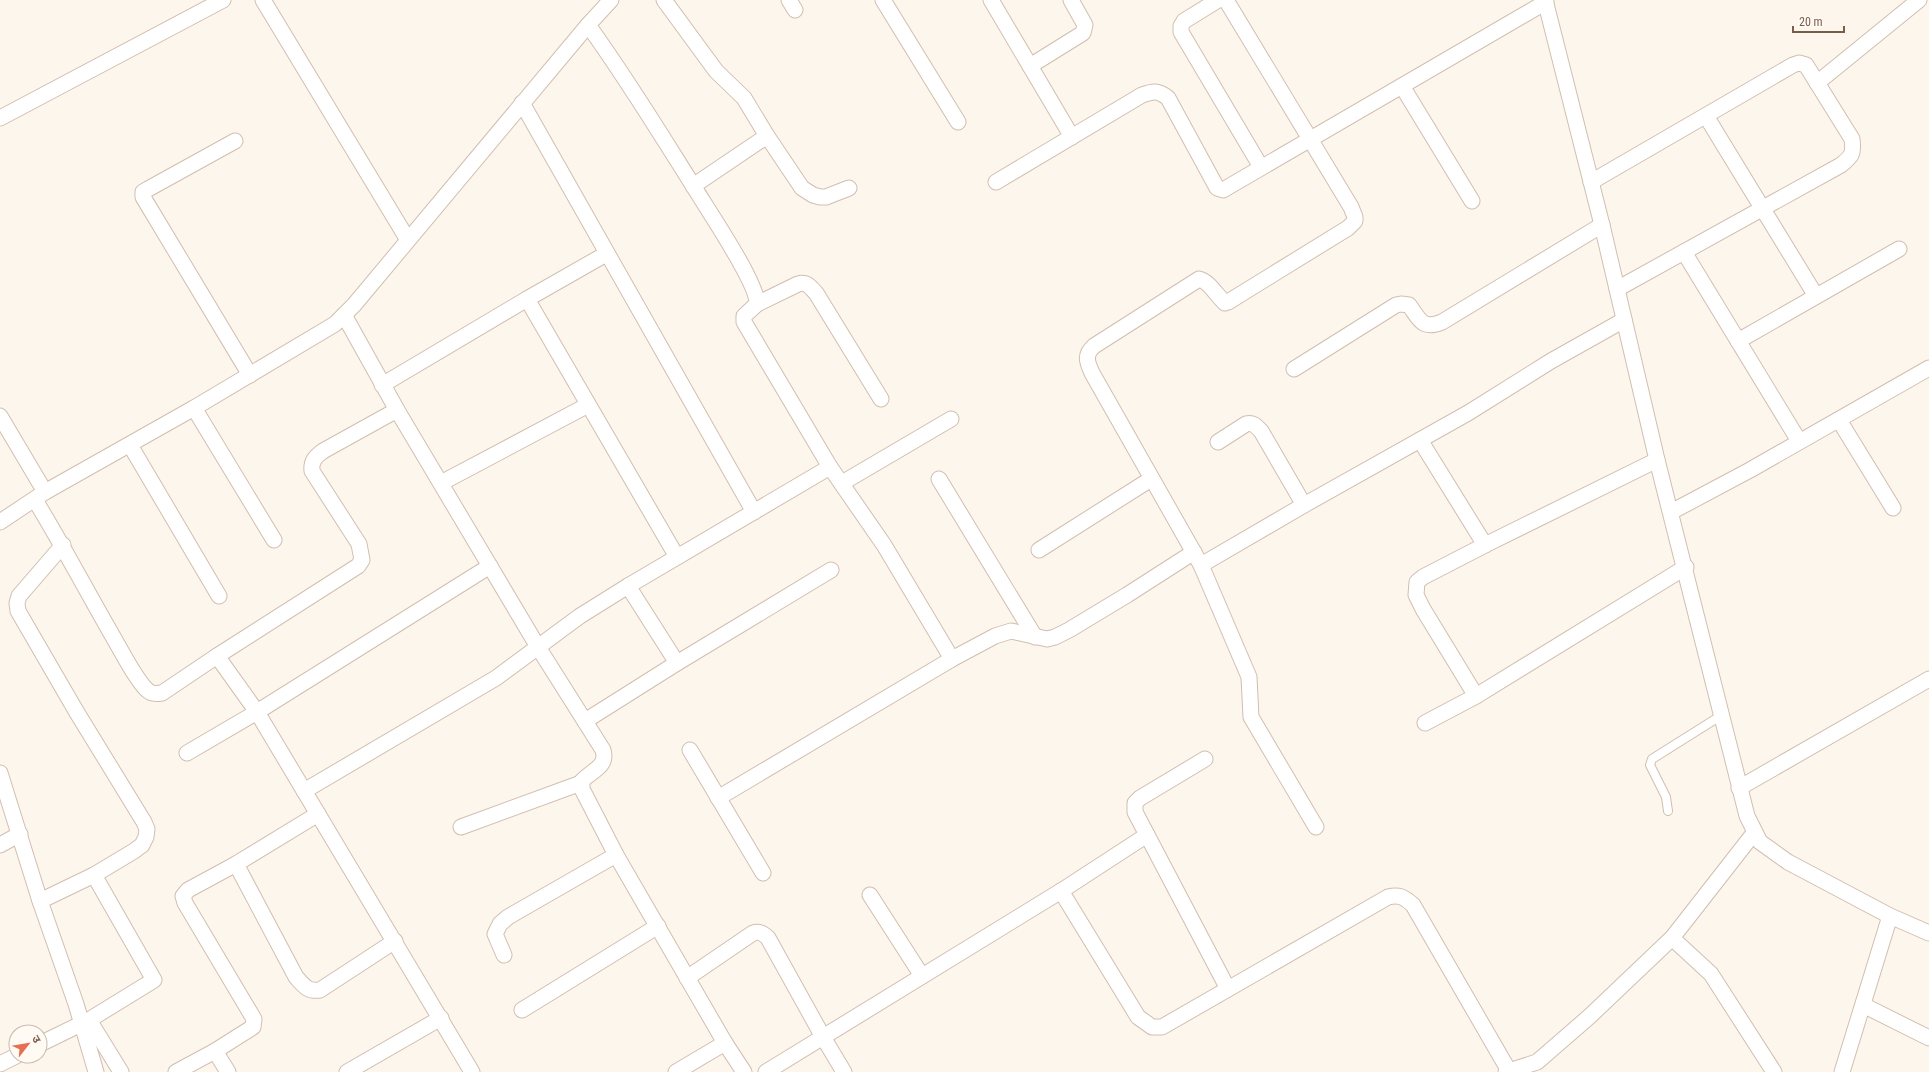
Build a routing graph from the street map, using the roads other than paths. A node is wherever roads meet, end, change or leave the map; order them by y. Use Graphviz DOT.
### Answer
graph roads {
  1 [pos="223,0"];
  2 [pos="263,0"];
  3 [pos="611,0"];
  4 [pos="664,0"];
  5 [pos="883,0"];
  6 [pos="991,0"];
  7 [pos="1071,0"];
  8 [pos="1218,0"];
  9 [pos="1226,0"];
  10 [pos="1919,0"];
  11 [pos="1546,1"];
  12 [pos="588,25"];
  13 [pos="1030,66"];
  14 [pos="1817,83"];
  15 [pos="1402,86"];
  16 [pos="522,103"];
  17 [pos="1706,116"];
  18 [pos="0,118"];
  19 [pos="958,122"];
  20 [pos="767,136"];
  21 [pos="1072,137"];
  22 [pos="1310,139"];
  23 [pos="235,141"];
  24 [pos="1261,167"];
  25 [pos="996,182"];
  26 [pos="1591,182"];
  27 [pos="693,186"];
  28 [pos="848,188"];
  29 [pos="1472,201"];
  30 [pos="1763,208"];
  31 [pos="1602,225"];
  32 [pos="408,240"];
  33 [pos="1899,249"];
  34 [pos="1684,252"];
  35 [pos="606,254"];
  36 [pos="1617,289"];
  37 [pos="1816,296"];
  38 [pos="527,299"];
  39 [pos="757,304"];
  40 [pos="344,315"];
  41 [pos="1624,320"];
  42 [pos="1738,341"];
  43 [pos="1929,368"];
  44 [pos="1294,369"];
  45 [pos="250,375"];
  46 [pos="382,385"];
  47 [pos="881,399"];
  48 [pos="588,405"];
  49 [pos="194,408"];
  50 [pos="397,410"];
  51 [pos="0,416"];
  52 [pos="951,419"];
  53 [pos="1839,420"];
  54 [pos="1420,440"];
  55 [pos="1218,442"];
  56 [pos="1799,442"];
  57 [pos="130,445"];
  58 [pos="1657,460"];
  59 [pos="830,466"];
  60 [pos="939,478"];
  61 [pos="1151,479"];
  62 [pos="441,483"];
  63 [pos="842,483"];
  64 [pos="40,496"];
  65 [pos="1304,505"];
  66 [pos="1893,508"];
  67 [pos="754,512"];
  68 [pos="1671,512"];
  69 [pos="0,522"];
  70 [pos="274,540"];
  71 [pos="62,545"];
  72 [pos="1485,545"];
  73 [pos="1039,550"];
  74 [pos="1194,552"];
  75 [pos="677,557"];
  76 [pos="1201,565"];
  77 [pos="490,566"];
  78 [pos="1686,567"];
  79 [pos="831,570"];
  80 [pos="628,586"];
  81 [pos="219,596"];
  82 [pos="1035,637"];
  83 [pos="538,647"];
  84 [pos="216,656"];
  85 [pos="952,659"];
  86 [pos="677,662"];
  87 [pos="1929,679"];
  88 [pos="1476,696"];
  89 [pos="257,712"];
  90 [pos="1722,715"];
  91 [pos="585,721"];
  92 [pos="1425,723"];
  93 [pos="690,750"];
  94 [pos="187,753"];
  95 [pos="1205,759"];
  96 [pos="0,773"];
  97 [pos="581,784"];
  98 [pos="1739,788"];
  99 [pos="304,791"];
  100 [pos="718,798"];
  101 [pos="1668,811"];
  102 [pos="318,814"];
  103 [pos="461,827"];
  104 [pos="1316,827"];
  105 [pos="1754,833"];
  106 [pos="20,834"];
  107 [pos="1147,835"];
  108 [pos="0,845"];
  109 [pos="616,855"];
  110 [pos="236,864"];
  111 [pos="763,873"];
  112 [pos="94,874"];
  113 [pos="1061,891"];
  114 [pos="870,895"];
  115 [pos="40,901"];
  116 [pos="1890,916"];
  117 [pos="658,926"];
  118 [pos="1929,933"];
  119 [pos="1672,938"];
  120 [pos="395,941"];
  121 [pos="504,955"];
  122 [pos="922,976"];
  123 [pos="687,978"];
  124 [pos="1228,989"];
  125 [pos="1863,1005"];
  126 [pos="522,1010"];
  127 [pos="441,1018"];
  128 [pos="85,1022"];
  129 [pos="823,1037"];
  130 [pos="1929,1038"];
  131 [pos="48,1040"];
  132 [pos="725,1043"];
  133 [pos="215,1051"];
  134 [pos="1540,1067"];
  135 [pos="1508,1071"];
  136 [pos="96,1072"];
  137 [pos="121,1072"];
  138 [pos="176,1072"];
  139 [pos="228,1072"];
  140 [pos="347,1072"];
  141 [pos="472,1072"];
  142 [pos="676,1072"];
  143 [pos="744,1072"];
  144 [pos="766,1072"];
  145 [pos="844,1072"];
  146 [pos="1774,1072"];
  147 [pos="1842,1072"];
  1 -- 18 [label="street"];
  2 -- 32 [label="street"];
  3 -- 12 [label="street"];
  4 -- 20 [label="street"];
  5 -- 19 [label="street"];
  6 -- 13 [label="street"];
  7 -- 13 [label="street"];
  8 -- 24 [label="street"];
  9 -- 22 [label="street"];
  10 -- 14 [label="street"];
  11 -- 15 [label="street"];
  11 -- 26 [label="street"];
  12 -- 16 [label="street"];
  12 -- 27 [label="street"];
  13 -- 21 [label="street"];
  14 -- 17 [label="street"];
  14 -- 30 [label="street"];
  15 -- 22 [label="street"];
  15 -- 29 [label="street"];
  16 -- 32 [label="street"];
  16 -- 35 [label="street"];
  17 -- 26 [label="street"];
  17 -- 30 [label="street"];
  20 -- 27 [label="street"];
  20 -- 28 [label="street"];
  21 -- 24 [label="street"];
  21 -- 25 [label="street"];
  22 -- 24 [label="street"];
  22 -- 61 [label="street"];
  23 -- 45 [label="street"];
  26 -- 31 [label="street"];
  27 -- 39 [label="street"];
  30 -- 34 [label="street"];
  30 -- 37 [label="street"];
  31 -- 36 [label="street"];
  31 -- 44 [label="street"];
  32 -- 40 [label="street"];
  33 -- 37 [label="street"];
  34 -- 36 [label="street"];
  34 -- 42 [label="street"];
  35 -- 38 [label="street"];
  35 -- 67 [label="street"];
  36 -- 41 [label="street"];
  37 -- 42 [label="street"];
  38 -- 46 [label="street"];
  38 -- 48 [label="street"];
  39 -- 47 [label="street"];
  39 -- 59 [label="street"];
  40 -- 45 [label="street"];
  40 -- 46 [label="street"];
  41 -- 54 [label="street"];
  41 -- 58 [label="street"];
  42 -- 56 [label="street"];
  43 -- 53 [label="street"];
  45 -- 49 [label="street"];
  46 -- 50 [label="street"];
  48 -- 62 [label="street"];
  48 -- 75 [label="street"];
  49 -- 57 [label="street"];
  49 -- 70 [label="street"];
  50 -- 62 [label="street"];
  50 -- 84 [label="street"];
  51 -- 64 [label="street"];
  52 -- 63 [label="street"];
  53 -- 56 [label="street"];
  53 -- 66 [label="street"];
  54 -- 65 [label="street"];
  54 -- 72 [label="street"];
  55 -- 65 [label="street"];
  56 -- 68 [label="street"];
  57 -- 64 [label="street"];
  57 -- 81 [label="street"];
  58 -- 68 [label="street"];
  58 -- 72 [label="street"];
  59 -- 63 [label="street"];
  59 -- 67 [label="street"];
  60 -- 82 [label="street"];
  61 -- 73 [label="street"];
  61 -- 74 [label="street"];
  62 -- 77 [label="street"];
  63 -- 85 [label="street"];
  64 -- 69 [label="street"];
  64 -- 71 [label="street"];
  65 -- 76 [label="street"];
  67 -- 75 [label="street"];
  68 -- 78 [label="street"];
  71 -- 84 [label="street"];
  71 -- 112 [label="street"];
  72 -- 88 [label="street"];
  74 -- 76 [label="street"];
  74 -- 82 [label="street"];
  75 -- 80 [label="street"];
  76 -- 104 [label="street"];
  77 -- 83 [label="street"];
  77 -- 89 [label="street"];
  78 -- 88 [label="street"];
  78 -- 90 [label="street"];
  79 -- 86 [label="street"];
  80 -- 83 [label="street"];
  80 -- 86 [label="street"];
  82 -- 85 [label="street"];
  83 -- 91 [label="street"];
  83 -- 99 [label="street"];
  84 -- 89 [label="street"];
  85 -- 100 [label="street"];
  86 -- 91 [label="street"];
  87 -- 98 [label="street"];
  88 -- 92 [label="street"];
  89 -- 94 [label="street"];
  89 -- 99 [label="street"];
  90 -- 98 [label="street"];
  90 -- 101 [label="lane"];
  91 -- 97 [label="street"];
  93 -- 100 [label="street"];
  95 -- 107 [label="street"];
  96 -- 106 [label="street"];
  97 -- 103 [label="street"];
  97 -- 109 [label="street"];
  98 -- 105 [label="street"];
  99 -- 102 [label="street"];
  100 -- 111 [label="street"];
  102 -- 110 [label="street"];
  102 -- 120 [label="street"];
  105 -- 116 [label="street"];
  105 -- 119 [label="street"];
  106 -- 108 [label="street"];
  106 -- 115 [label="street"];
  107 -- 113 [label="street"];
  107 -- 124 [label="street"];
  109 -- 117 [label="street"];
  109 -- 121 [label="street"];
  110 -- 120 [label="street"];
  110 -- 133 [label="street"];
  112 -- 115 [label="street"];
  112 -- 128 [label="street"];
  113 -- 122 [label="street"];
  113 -- 124 [label="street"];
  114 -- 122 [label="street"];
  115 -- 128 [label="street"];
  116 -- 118 [label="street"];
  116 -- 125 [label="street"];
  117 -- 123 [label="street"];
  117 -- 126 [label="street"];
  119 -- 134 [label="street"];
  119 -- 146 [label="street"];
  120 -- 127 [label="street"];
  122 -- 129 [label="street"];
  123 -- 129 [label="street"];
  123 -- 132 [label="street"];
  124 -- 135 [label="street"];
  125 -- 130 [label="street"];
  125 -- 147 [label="street"];
  127 -- 140 [label="street"];
  127 -- 141 [label="street"];
  128 -- 131 [label="street"];
  128 -- 136 [label="street"];
  128 -- 137 [label="street"];
  129 -- 144 [label="street"];
  129 -- 145 [label="street"];
  132 -- 142 [label="street"];
  132 -- 143 [label="street"];
  133 -- 138 [label="street"];
  133 -- 139 [label="street"];
  134 -- 135 [label="street"];
}
